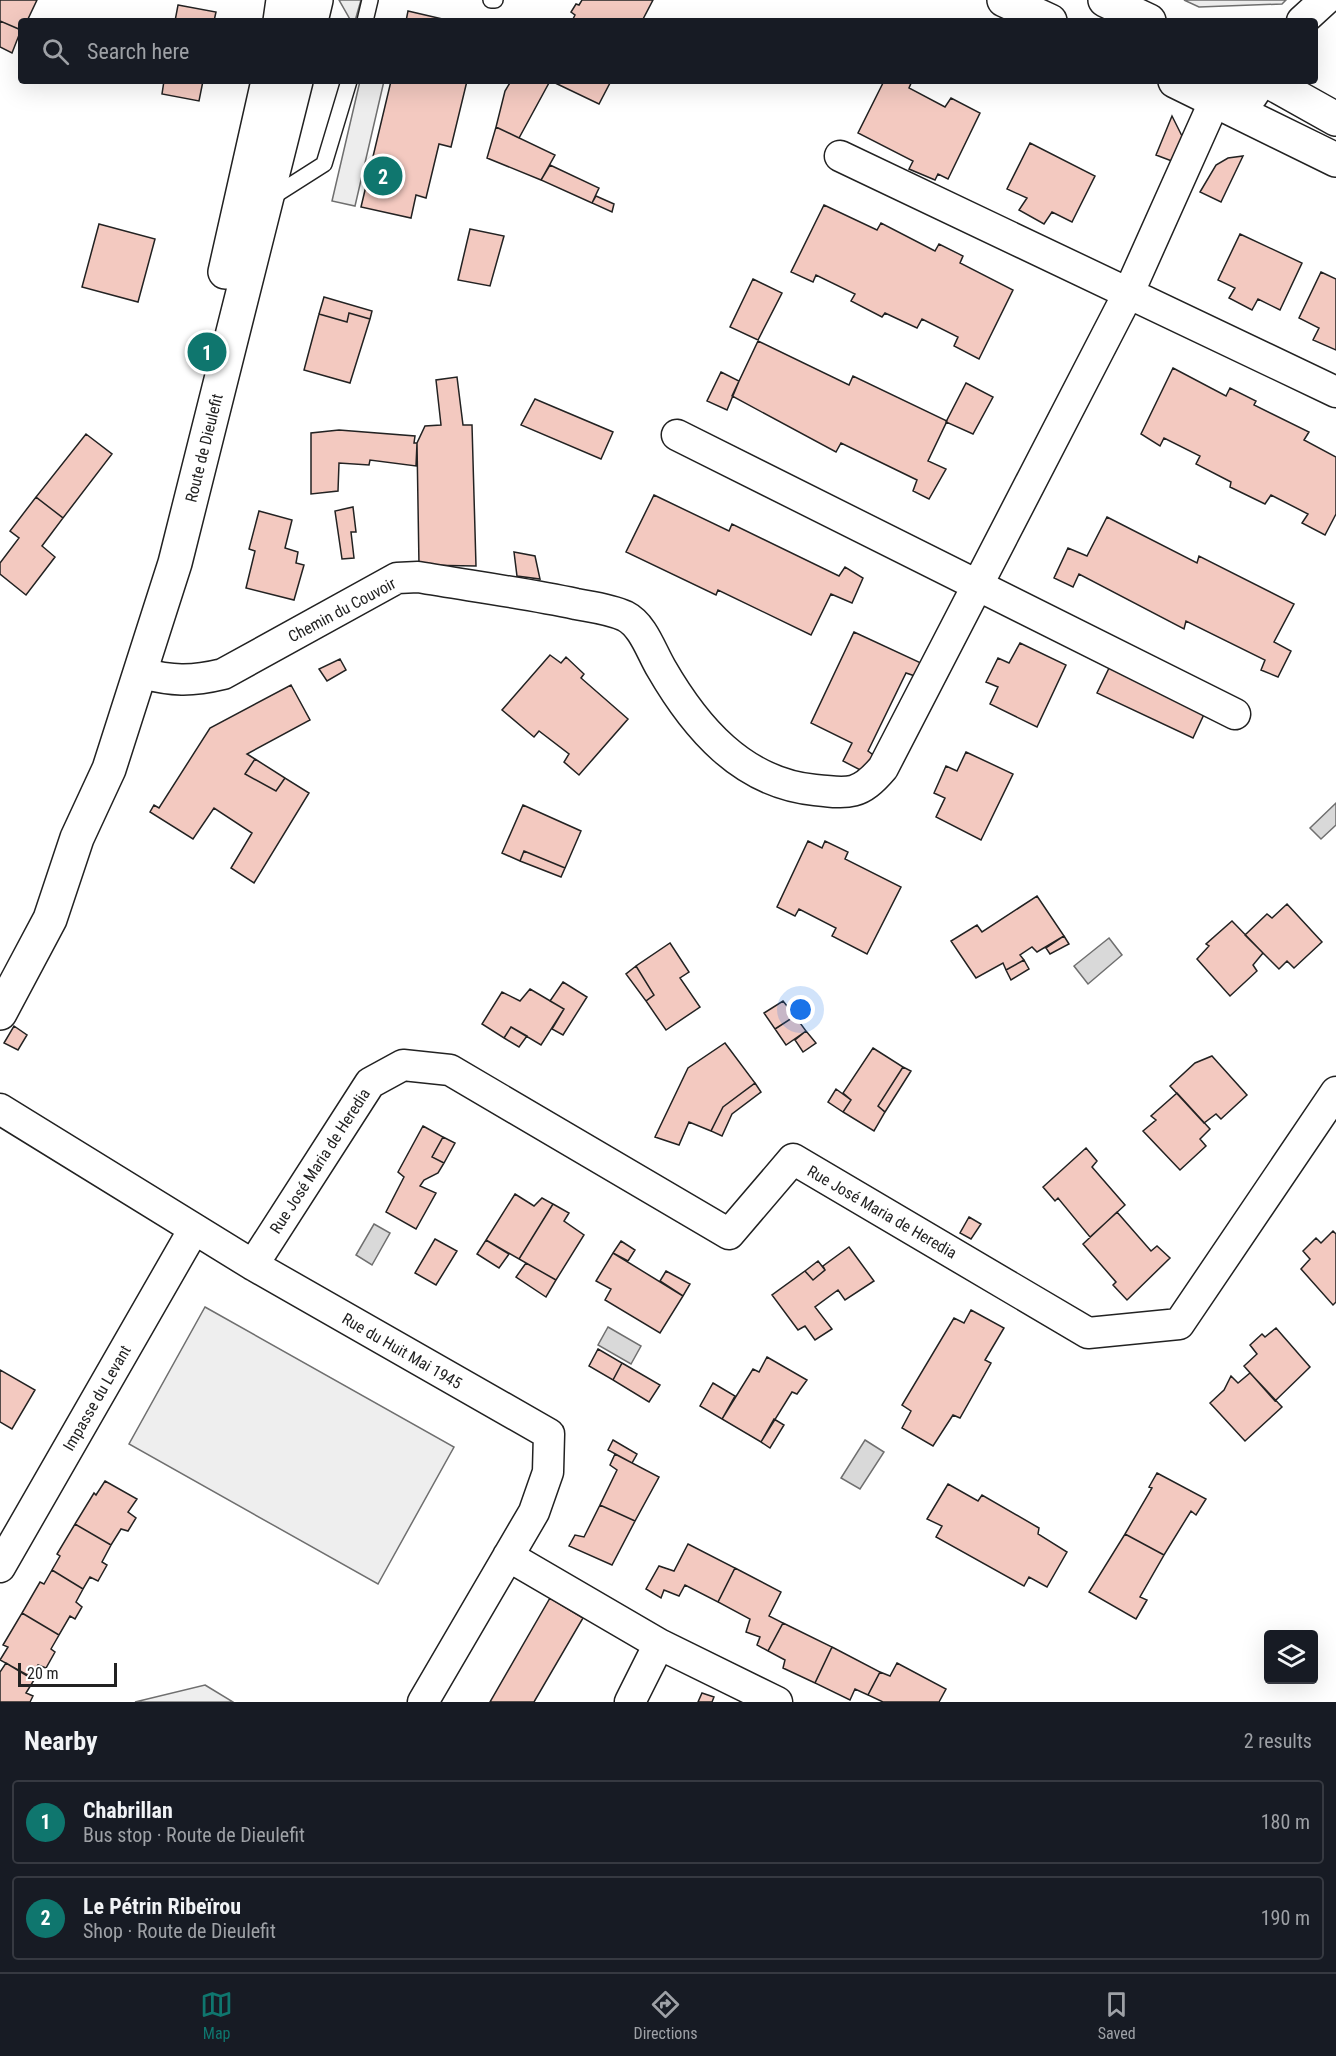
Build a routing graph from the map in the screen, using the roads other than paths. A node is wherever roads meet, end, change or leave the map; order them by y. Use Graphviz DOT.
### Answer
graph roads {
  1 [pos="284,0"];
  2 [pos="316,0"];
  3 [pos="370,0"];
  4 [pos="1005,0"];
  5 [pos="1105,0"];
  6 [pos="1325,0"];
  7 [pos="281,18"];
  8 [pos="312,18"];
  9 [pos="366,18"];
  10 [pos="1044,18"];
  11 [pos="1143,18"];
  12 [pos="1305,18"];
  13 [pos="267,84"];
  14 [pos="295,84"];
  15 [pos="348,84"];
  16 [pos="1188,84"];
  17 [pos="1260,84"];
  18 [pos="1273,84"];
  19 [pos="1214,90"];
  20 [pos="1336,119"];
  21 [pos="840,156"];
  22 [pos="1336,159"];
  23 [pos="266,200"];
  24 [pos="1129,292"];
  25 [pos="1336,393"];
  26 [pos="676,435"];
  27 [pos="977,583"];
  28 [pos="140,673"];
  29 [pos="1235,714"];
  30 [pos="78,838"];
  31 [pos="0,964"];
  32 [pos="0,1013"];
  33 [pos="1336,1092"];
  34 [pos="0,1109"];
  35 [pos="194,1229"];
  36 [pos="253,1265"];
  37 [pos="508,1556"];
  38 [pos="0,1567"];
  39 [pos="659,1644"];
  40 [pos="423,1702"];
  41 [pos="630,1702"];
  42 [pos="777,1702"];
  1 -- 7 [label="main road"];
  2 -- 8 [label="main road"];
  3 -- 9 [label="lane"];
  4 -- 10 [label="main road"];
  5 -- 11 [label="main road"];
  6 -- 12 [label="street"];
  13 -- 28 [label="main road, Route de Dieulefit"];
  14 -- 23 [label="main road, Route de Dieulefit"];
  15 -- 23 [label="lane"];
  16 -- 19 [label="main road"];
  17 -- 19 [label="street"];
  18 -- 20 [label="main road"];
  19 -- 22 [label="main road"];
  19 -- 24 [label="street, Chemin du Couvoir"];
  21 -- 24 [label="street"];
  23 -- 28 [label="main road, Route de Dieulefit"];
  24 -- 25 [label="street"];
  24 -- 27 [label="street, Chemin du Couvoir"];
  26 -- 27 [label="street"];
  27 -- 28 [label="street, Chemin du Couvoir"];
  27 -- 29 [label="street"];
  28 -- 30 [label="main road, Route de Dieulefit"];
  30 -- 31 [label="main road, Route de Dieulefit"];
  30 -- 32 [label="main road, Route de Dieulefit"];
  33 -- 36 [label="street, Rue José Maria de Heredia"];
  34 -- 35 [label="street, Rue du Huit Mai 1945"];
  35 -- 36 [label="street, Rue du Huit Mai 1945"];
  35 -- 38 [label="street, Impasse du Levant"];
  36 -- 37 [label="street, Rue du Huit Mai 1945"];
  37 -- 39 [label="street"];
  37 -- 40 [label="street, Rue du Huit Mai 1945"];
  39 -- 41 [label="street"];
  39 -- 42 [label="street"];
}
